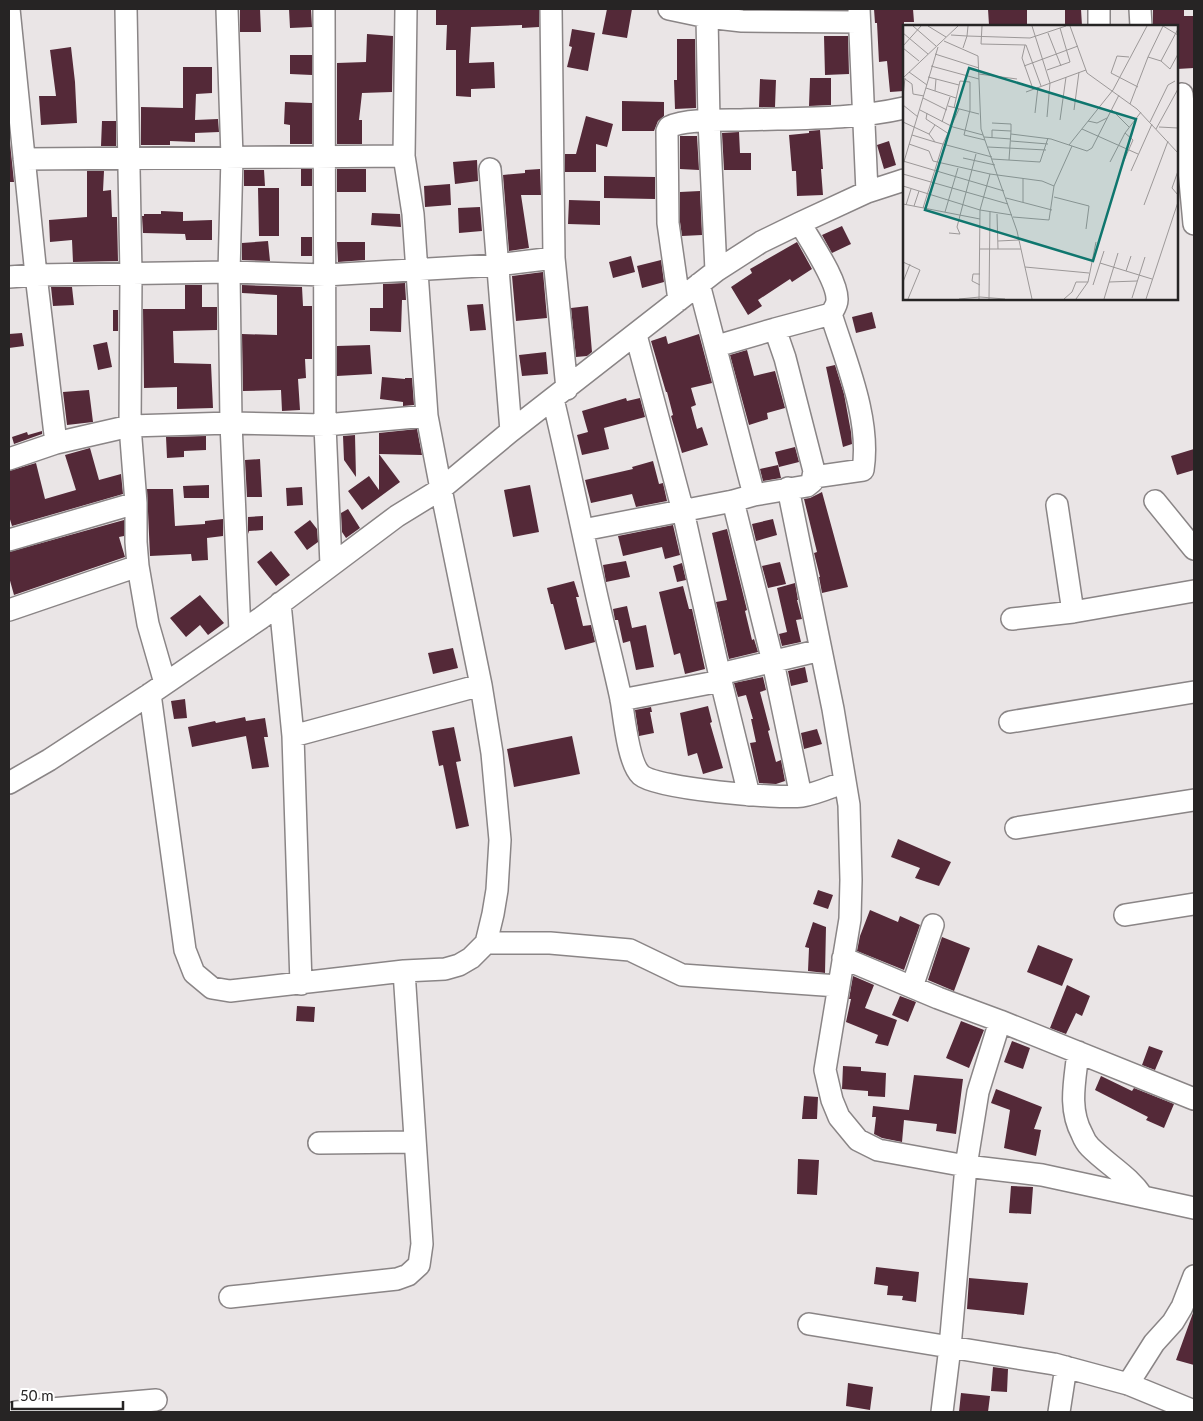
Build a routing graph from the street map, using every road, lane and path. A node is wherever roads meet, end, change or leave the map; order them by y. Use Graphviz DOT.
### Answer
graph roads {
  1 [pos="9,9"];
  2 [pos="126,9"];
  3 [pos="227,9"];
  4 [pos="324,9"];
  5 [pos="406,9"];
  6 [pos="551,9"];
  7 [pos="669,9"];
  8 [pos="1099,9"];
  9 [pos="1140,9"];
  10 [pos="708,13"];
  11 [pos="859,16"];
  12 [pos="1099,25"];
  13 [pos="1141,25"];
  14 [pos="10,34"];
  15 [pos="1184,93"];
  16 [pos="903,108"];
  17 [pos="863,116"];
  18 [pos="709,121"];
  19 [pos="324,156"];
  20 [pos="404,156"];
  21 [pos="232,158"];
  22 [pos="24,159"];
  23 [pos="129,159"];
  24 [pos="1182,162"];
  25 [pos="490,169"];
  26 [pos="903,180"];
  27 [pos="867,192"];
  28 [pos="800,223"];
  29 [pos="1194,224"];
  30 [pos="554,258"];
  31 [pos="497,265"];
  32 [pos="417,269"];
  33 [pos="229,272"];
  34 [pos="131,274"];
  35 [pos="36,275"];
  36 [pos="325,275"];
  37 [pos="9,277"];
  38 [pos="708,277"];
  39 [pos="679,300"];
  40 [pos="831,314"];
  41 [pos="775,329"];
  42 [pos="636,335"];
  43 [pos="717,346"];
  44 [pos="560,394"];
  45 [pos="428,416"];
  46 [pos="232,423"];
  47 [pos="324,425"];
  48 [pos="130,426"];
  49 [pos="511,431"];
  50 [pos="56,443"];
  51 [pos="9,458"];
  52 [pos="814,477"];
  53 [pos="788,488"];
  54 [pos="441,489"];
  55 [pos="754,495"];
  56 [pos="733,501"];
  57 [pos="1156,501"];
  58 [pos="136,503"];
  59 [pos="1057,505"];
  60 [pos="683,511"];
  61 [pos="583,530"];
  62 [pos="9,540"];
  63 [pos="1194,549"];
  64 [pos="331,565"];
  65 [pos="138,566"];
  66 [pos="1194,591"];
  67 [pos="280,603"];
  68 [pos="9,610"];
  69 [pos="1073,612"];
  70 [pos="1012,618"];
  71 [pos="240,632"];
  72 [pos="821,650"];
  73 [pos="773,662"];
  74 [pos="721,677"];
  75 [pos="481,685"];
  76 [pos="158,688"];
  77 [pos="1194,692"];
  78 [pos="621,700"];
  79 [pos="1010,722"];
  80 [pos="293,736"];
  81 [pos="845,782"];
  82 [pos="9,783"];
  83 [pos="749,795"];
  84 [pos="801,796"];
  85 [pos="1194,800"];
  86 [pos="1016,828"];
  87 [pos="1194,904"];
  88 [pos="1126,915"];
  89 [pos="933,925"];
  90 [pos="486,943"];
  91 [pos="843,958"];
  92 [pos="404,971"];
  93 [pos="301,984"];
  94 [pos="838,986"];
  95 [pos="912,987"];
  96 [pos="1000,1021"];
  97 [pos="1078,1052"];
  98 [pos="1194,1099"];
  99 [pos="414,1142"];
  100 [pos="319,1143"];
  101 [pos="966,1166"];
  102 [pos="1143,1197"];
  103 [pos="1194,1208"];
  104 [pos="1194,1276"];
  105 [pos="230,1297"];
  106 [pos="809,1324"];
  107 [pos="950,1347"];
  108 [pos="1066,1366"];
  109 [pos="1128,1384"];
  110 [pos="156,1400"];
  111 [pos="1194,1411"];
  112 [pos="16,1412"];
  113 [pos="942,1412"];
  114 [pos="1059,1412"];
  1 -- 14 [label="street"];
  2 -- 23 [label="street"];
  3 -- 21 [label="street"];
  4 -- 19 [label="street"];
  5 -- 20 [label="street"];
  6 -- 30 [label="street"];
  7 -- 10 [label="street"];
  8 -- 12 [label="street"];
  9 -- 13 [label="street"];
  10 -- 11 [label="street"];
  10 -- 18 [label="street"];
  11 -- 17 [label="street"];
  14 -- 22 [label="street"];
  15 -- 24 [label="street"];
  16 -- 17 [label="street"];
  17 -- 18 [label="street"];
  17 -- 27 [label="street"];
  18 -- 38 [label="street"];
  18 -- 39 [label="street"];
  19 -- 20 [label="street"];
  19 -- 21 [label="street"];
  19 -- 36 [label="street"];
  20 -- 32 [label="street"];
  21 -- 23 [label="street"];
  21 -- 33 [label="street"];
  22 -- 23 [label="street"];
  22 -- 35 [label="street"];
  23 -- 34 [label="street"];
  24 -- 29 [label="street"];
  25 -- 31 [label="street"];
  26 -- 27 [label="street"];
  27 -- 28 [label="street"];
  28 -- 38 [label="street"];
  28 -- 40 [label="street"];
  30 -- 31 [label="street"];
  30 -- 44 [label="street"];
  31 -- 32 [label="street"];
  31 -- 49 [label="street"];
  32 -- 36 [label="street"];
  32 -- 45 [label="street"];
  33 -- 34 [label="street"];
  33 -- 36 [label="street"];
  33 -- 46 [label="street"];
  34 -- 35 [label="street"];
  34 -- 48 [label="street"];
  35 -- 37 [label="street"];
  35 -- 50 [label="street"];
  36 -- 47 [label="street"];
  38 -- 39 [label="street"];
  38 -- 43 [label="street"];
  39 -- 42 [label="street"];
  40 -- 41 [label="street"];
  40 -- 52 [label="street"];
  41 -- 43 [label="street"];
  41 -- 52 [label="street"];
  42 -- 44 [label="street"];
  42 -- 60 [label="street"];
  43 -- 55 [label="street"];
  44 -- 49 [label="street"];
  44 -- 61 [label="street"];
  45 -- 47 [label="street"];
  45 -- 54 [label="street"];
  46 -- 47 [label="street"];
  46 -- 48 [label="street"];
  46 -- 71 [label="street"];
  47 -- 64 [label="street"];
  48 -- 50 [label="street"];
  48 -- 58 [label="street"];
  49 -- 54 [label="street"];
  50 -- 51 [label="street"];
  52 -- 53 [label="street"];
  53 -- 55 [label="street"];
  53 -- 72 [label="street"];
  54 -- 64 [label="street"];
  54 -- 75 [label="street"];
  55 -- 56 [label="street"];
  56 -- 60 [label="street"];
  56 -- 73 [label="street"];
  57 -- 63 [label="street"];
  58 -- 62 [label="street"];
  58 -- 65 [label="street"];
  59 -- 69 [label="street"];
  60 -- 61 [label="street"];
  60 -- 74 [label="street"];
  61 -- 78 [label="street"];
  64 -- 67 [label="street"];
  65 -- 68 [label="street"];
  65 -- 76 [label="street"];
  66 -- 69 [label="street"];
  67 -- 71 [label="street"];
  67 -- 80 [label="street"];
  69 -- 70 [label="street"];
  71 -- 76 [label="street"];
  72 -- 73 [label="street"];
  72 -- 81 [label="street"];
  73 -- 74 [label="street"];
  73 -- 84 [label="street"];
  74 -- 78 [label="street"];
  74 -- 83 [label="street"];
  75 -- 80 [label="street"];
  75 -- 90 [label="street"];
  76 -- 82 [label="street"];
  76 -- 93 [label="street"];
  77 -- 79 [label="street"];
  78 -- 83 [label="street"];
  80 -- 93 [label="street"];
  81 -- 84 [label="street"];
  81 -- 91 [label="street"];
  83 -- 84 [label="street"];
  85 -- 86 [label="street"];
  87 -- 88 [label="street"];
  89 -- 95 [label="street"];
  90 -- 92 [label="street"];
  90 -- 94 [label="street"];
  91 -- 94 [label="street"];
  91 -- 95 [label="street"];
  92 -- 93 [label="street"];
  92 -- 99 [label="street"];
  94 -- 101 [label="street"];
  95 -- 96 [label="street"];
  96 -- 97 [label="street"];
  96 -- 101 [label="street"];
  97 -- 98 [label="street"];
  97 -- 102 [label="street"];
  99 -- 100 [label="street"];
  99 -- 105 [label="street"];
  101 -- 102 [label="street"];
  101 -- 107 [label="street"];
  102 -- 103 [label="street"];
  104 -- 109 [label="street"];
  106 -- 107 [label="street"];
  107 -- 108 [label="street"];
  107 -- 113 [label="street"];
  108 -- 109 [label="street"];
  108 -- 114 [label="street"];
  109 -- 111 [label="street"];
  110 -- 112 [label="street"];
}
